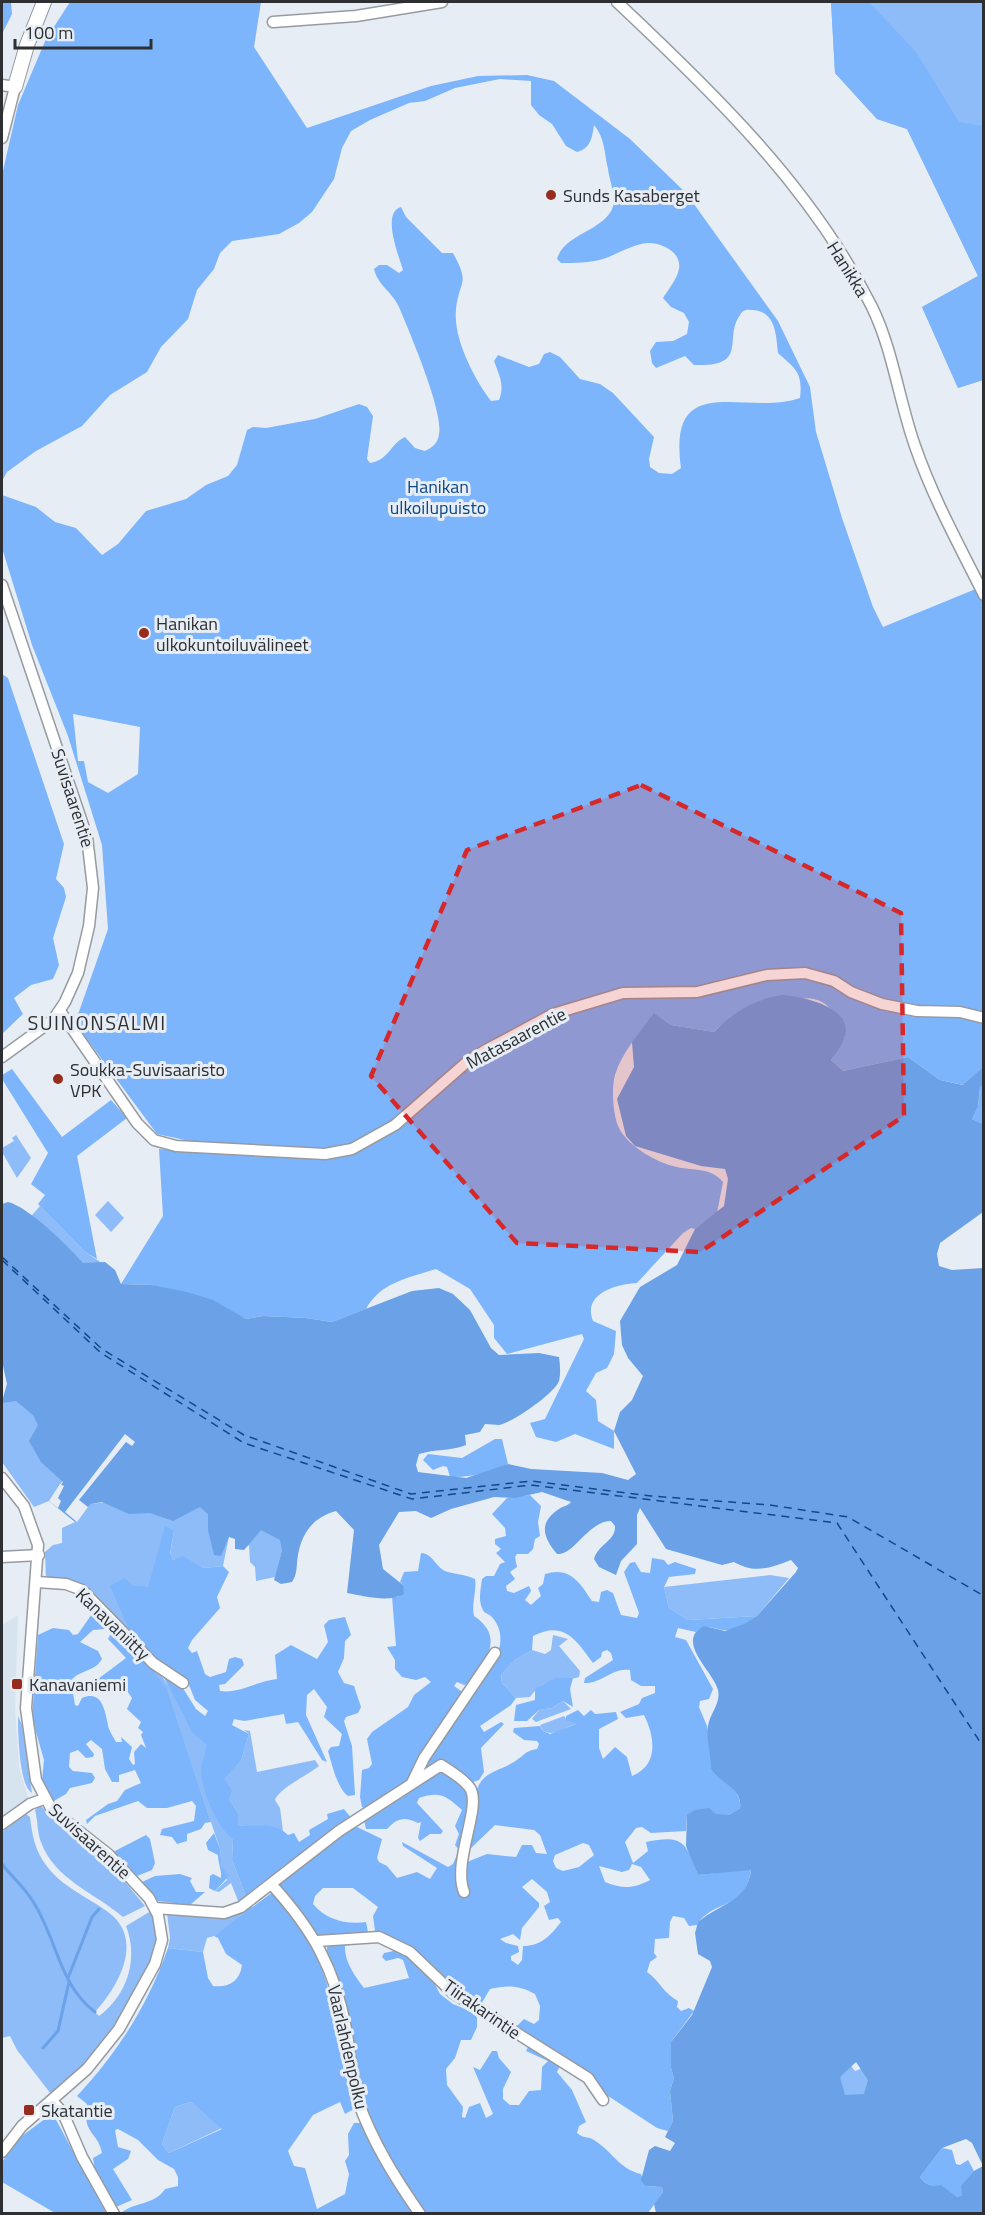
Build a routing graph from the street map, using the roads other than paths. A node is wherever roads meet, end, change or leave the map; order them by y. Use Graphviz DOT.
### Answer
graph roads {
  1 [pos="44,2"];
  2 [pos="442,2"];
  3 [pos="617,2"];
  4 [pos="273,22"];
  5 [pos="8,86"];
  6 [pos="2,138"];
  7 [pos="2,585"];
  8 [pos="984,595"];
  9 [pos="7,617"];
  10 [pos="60,1011"];
  11 [pos="984,1018"];
  12 [pos="2,1057"];
  13 [pos="2,1478"];
  14 [pos="39,1555"];
  15 [pos="2,1557"];
  16 [pos="37,1582"];
  17 [pos="495,1653"];
  18 [pos="183,1683"];
  19 [pos="412,1783"];
  20 [pos="44,1799"];
  21 [pos="2,1824"];
  22 [pos="272,1885"];
  23 [pos="464,1892"];
  24 [pos="155,1908"];
  25 [pos="317,1941"];
  26 [pos="603,2100"];
  27 [pos="52,2101"];
  28 [pos="2,2151"];
  29 [pos="114,2214"];
  30 [pos="420,2214"];
  1 -- 5 [label="main road"];
  2 -- 4 [label="street"];
  3 -- 8 [label="street, Hanikka"];
  5 -- 6 [label="street"];
  7 -- 9 [label="street, Suvisaarentie"];
  9 -- 10 [label="street, Suvisaarentie"];
  10 -- 11 [label="street, Matasaarentie"];
  10 -- 12 [label="street, Suvisaarentie"];
  13 -- 14 [label="street, Suvisaarentie"];
  14 -- 15 [label="street"];
  14 -- 16 [label="street, Suvisaarentie"];
  16 -- 18 [label="street, Kanavaniitty"];
  16 -- 20 [label="street, Suvisaarentie"];
  17 -- 19 [label="street"];
  19 -- 22 [label="street"];
  19 -- 23 [label="street"];
  20 -- 21 [label="street"];
  20 -- 24 [label="street, Suvisaarentie"];
  22 -- 24 [label="street"];
  22 -- 25 [label="street, Vaarlahdenpolku"];
  24 -- 27 [label="street, Suvisaarentie"];
  25 -- 26 [label="street, Tiirakarintie"];
  25 -- 30 [label="street, Vaarlahdenpolku"];
  27 -- 28 [label="street, Suvisaarentie"];
  27 -- 29 [label="street"];
}
